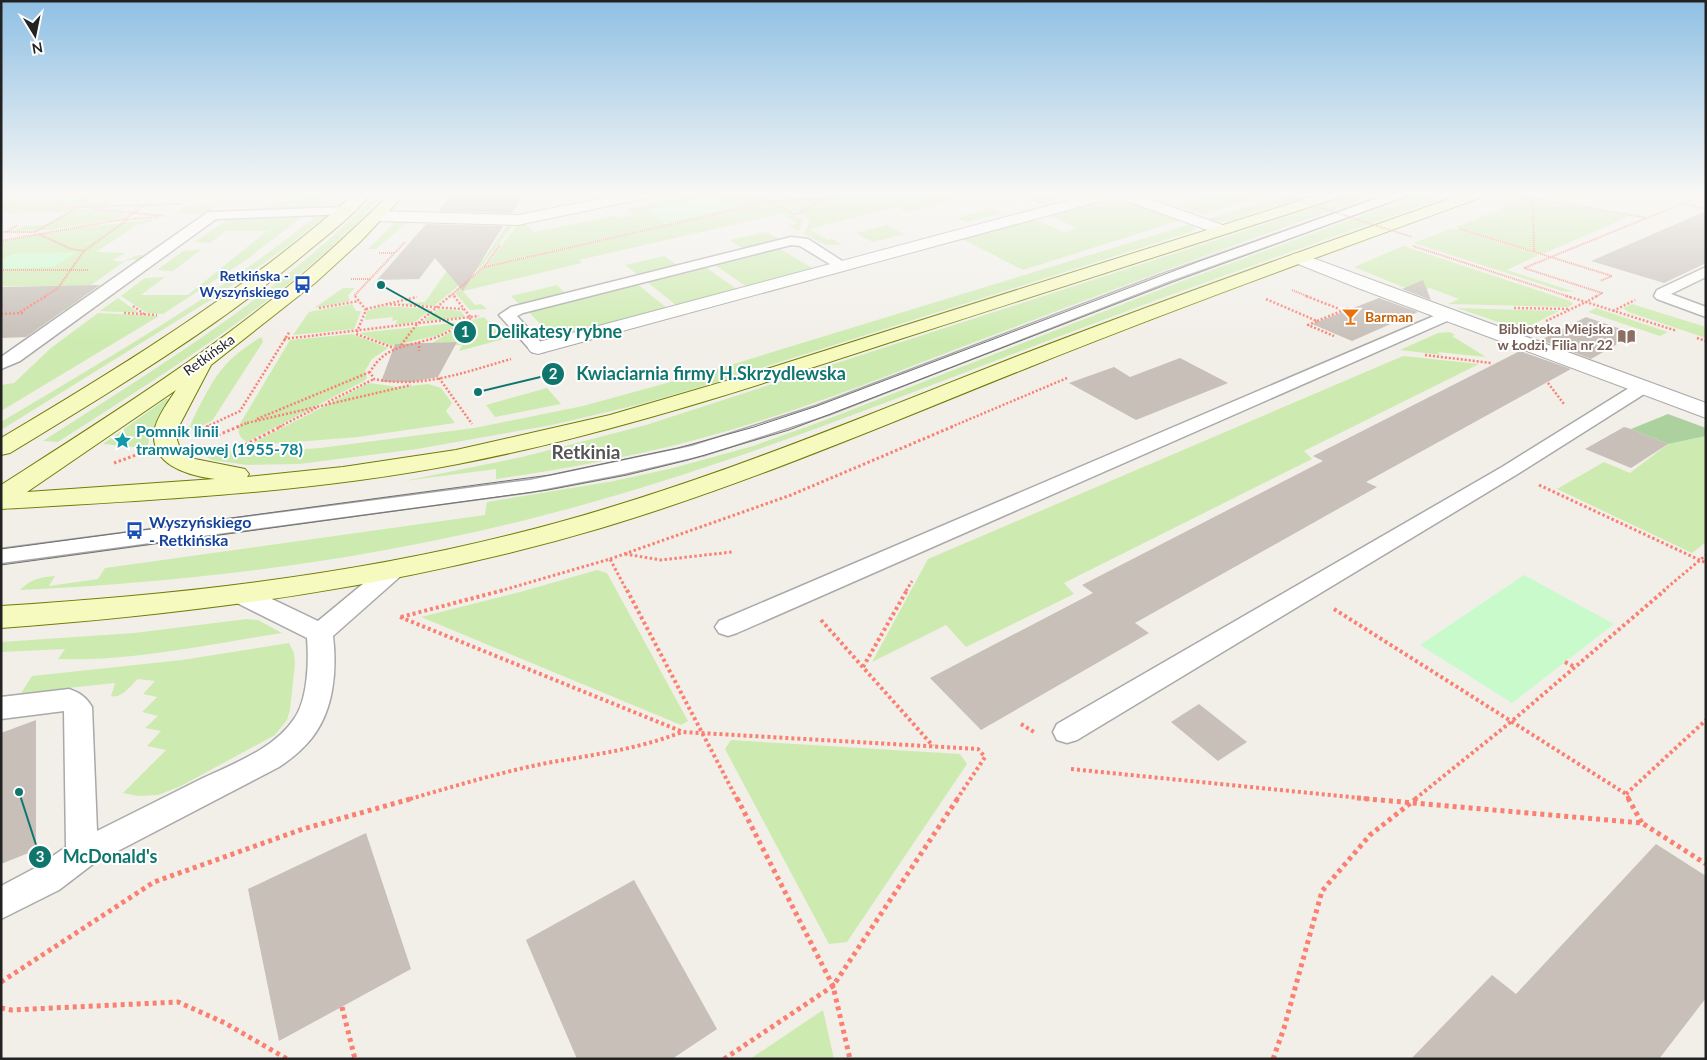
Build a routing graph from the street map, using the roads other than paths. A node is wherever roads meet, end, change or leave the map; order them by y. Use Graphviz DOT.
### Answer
graph roads {
  1 [pos="175,242"];
  2 [pos="309,242"];
  3 [pos="349,242"];
  4 [pos="792,242"];
  5 [pos="803,242"];
  6 [pos="930,242"];
  7 [pos="1183,242"];
  8 [pos="1264,242"];
  9 [pos="1342,242"];
  10 [pos="1299,258"];
  11 [pos="843,266"];
  12 [pos="1706,271"];
  13 [pos="1706,312"];
  14 [pos="1448,315"];
  15 [pos="538,348"];
  16 [pos="204,359"];
  17 [pos="1,364"];
  18 [pos="1643,388"];
  19 [pos="1706,410"];
  20 [pos="1,448"];
  21 [pos="295,480"];
  22 [pos="1,496"];
  23 [pos="1,501"];
  24 [pos="1,556"];
  25 [pos="395,569"];
  26 [pos="240,594"];
  27 [pos="1,617"];
  28 [pos="728,627"];
  29 [pos="320,633"];
  30 [pos="1,708"];
  31 [pos="1067,732"];
  32 [pos="82,854"];
  33 [pos="1,902"];
  1 -- 17 [label="lane"];
  2 -- 20 [label="street, Retkińska"];
  3 -- 16 [label="street, Retkińska"];
  4 -- 15 [label="lane"];
  5 -- 11 [label="lane"];
  6 -- 11 [label="street"];
  7 -- 21 [label="street"];
  8 -- 24 [label="lane"];
  9 -- 10 [label="street"];
  10 -- 14 [label="street"];
  10 -- 25 [label="street"];
  11 -- 15 [label="street"];
  12 -- 13 [label="lane"];
  14 -- 18 [label="street"];
  14 -- 28 [label="lane"];
  16 -- 21 [label="street"];
  16 -- 22 [label="street, Retkińska"];
  18 -- 19 [label="street"];
  18 -- 31 [label="lane"];
  21 -- 23 [label="street"];
  25 -- 26 [label="street"];
  25 -- 29 [label="lane"];
  26 -- 27 [label="street"];
  26 -- 29 [label="lane"];
  29 -- 32 [label="lane"];
  30 -- 32 [label="lane"];
  32 -- 33 [label="lane"];
}
